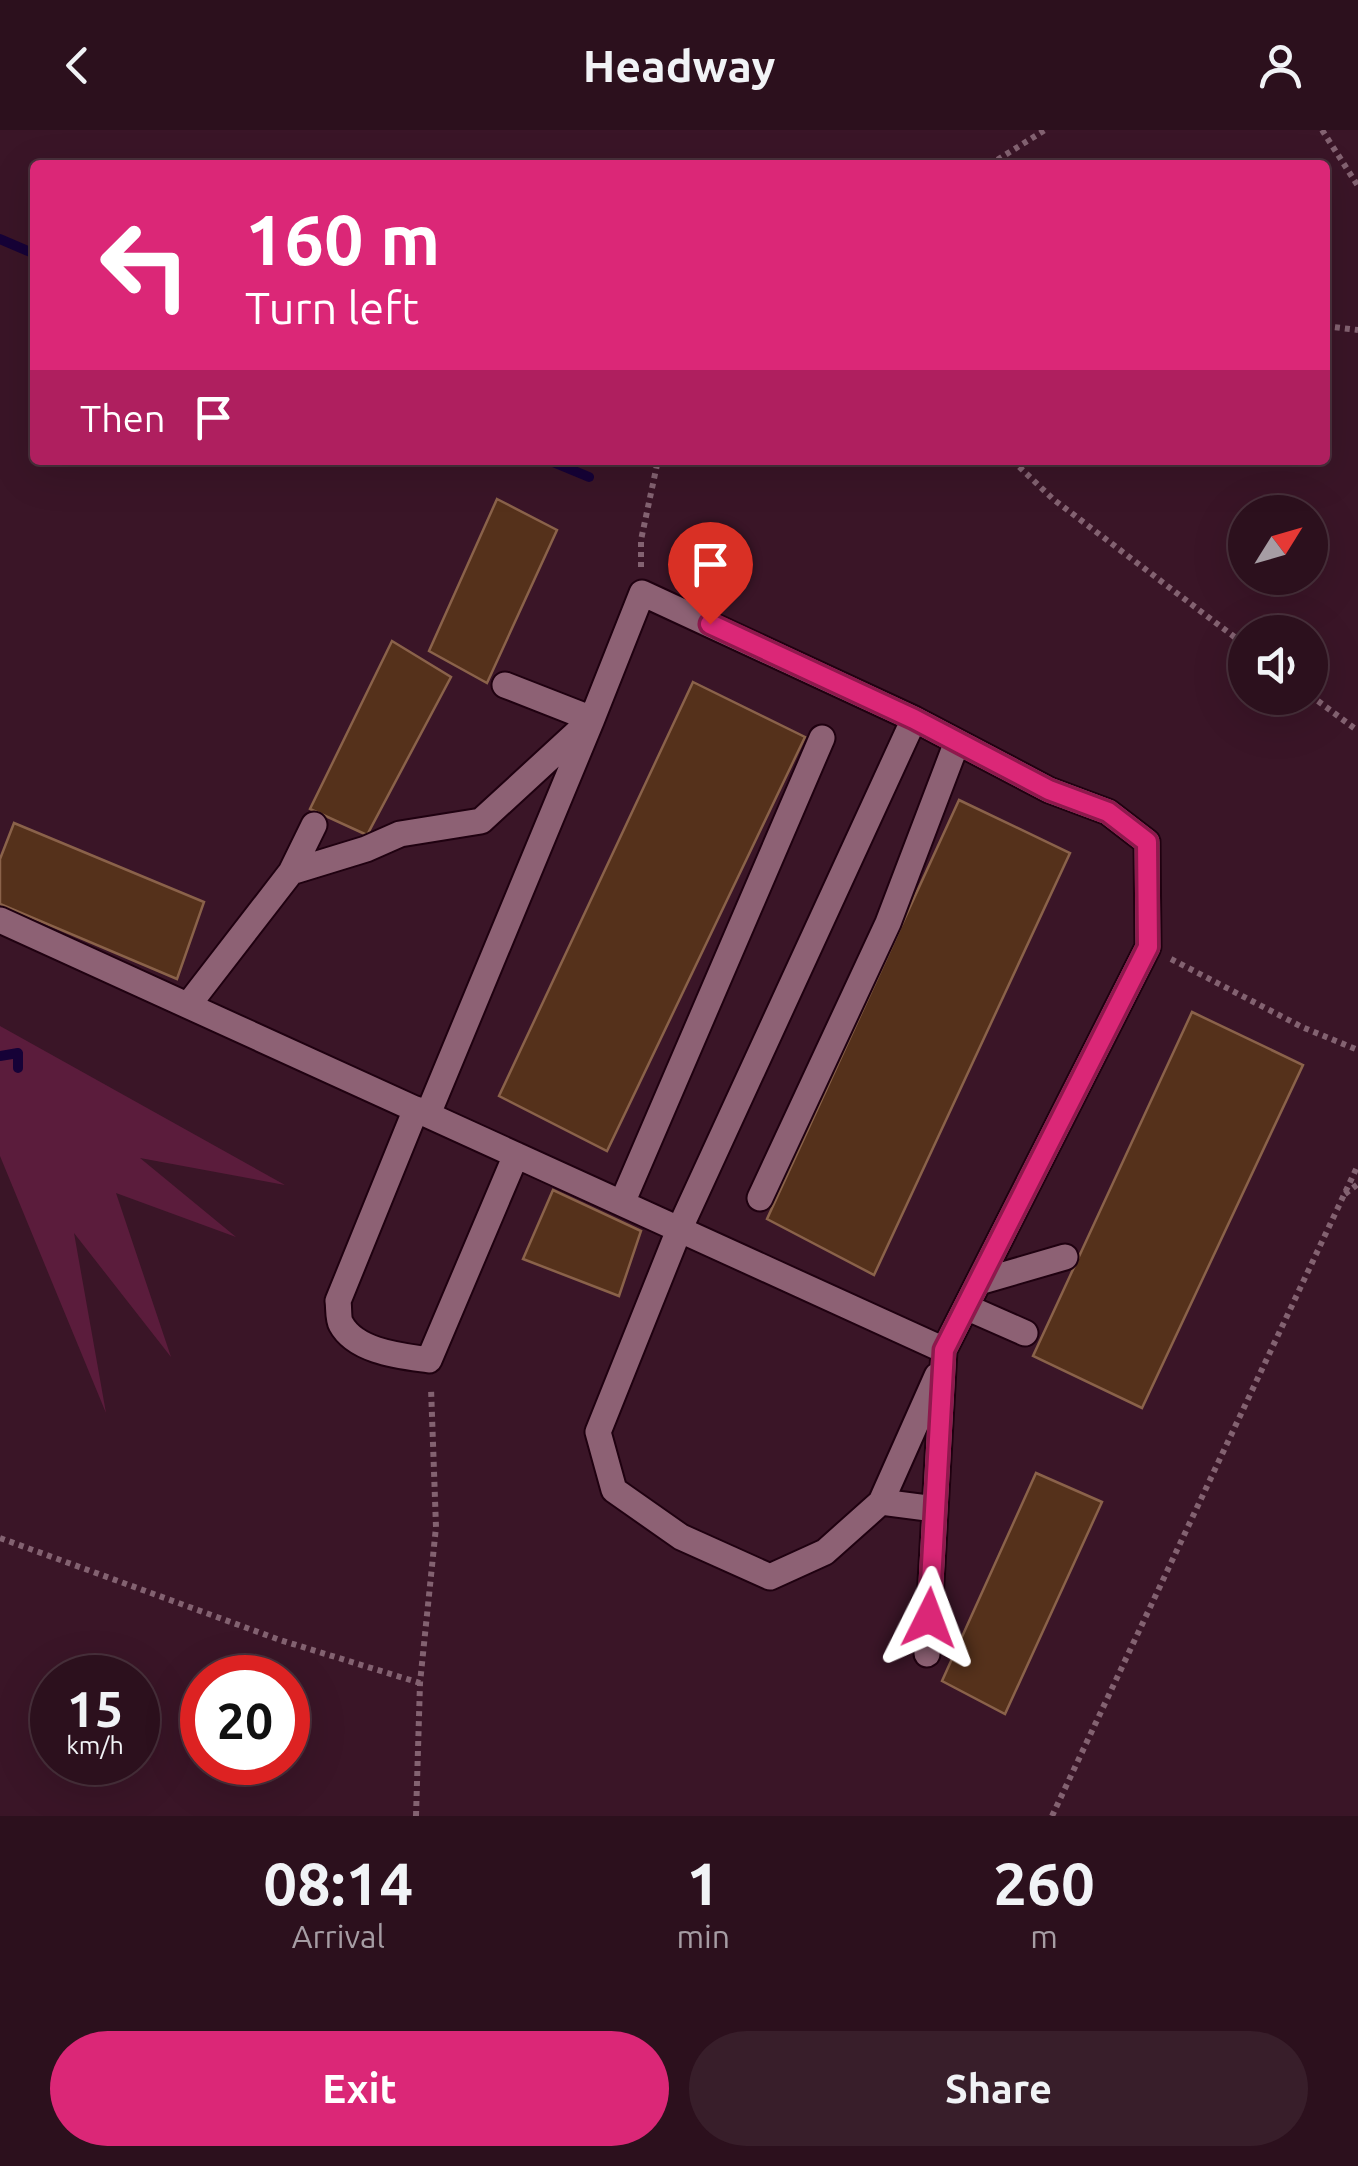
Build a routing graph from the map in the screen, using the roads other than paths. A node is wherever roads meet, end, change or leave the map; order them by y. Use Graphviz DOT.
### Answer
graph roads {
  1 [pos="505,685"];
  2 [pos="592,719"];
  3 [pos="914,719"];
  4 [pos="822,738"];
  5 [pos="957,742"];
  6 [pos="314,825"];
  7 [pos="291,872"];
  8 [pos="0,920"];
  9 [pos="189,1004"];
  10 [pos="422,1112"];
  11 [pos="516,1155"];
  12 [pos="760,1198"];
  13 [pos="622,1204"];
  14 [pos="679,1230"];
  15 [pos="1064,1256"];
  16 [pos="978,1282"];
  17 [pos="966,1307"];
  18 [pos="1025,1334"];
  19 [pos="944,1356"];
  20 [pos="881,1502"];
  21 [pos="935,1509"];
  22 [pos="927,1654"];
  1 -- 2 [label="lane"];
  2 -- 3 [label="lane"];
  2 -- 7 [label="lane"];
  2 -- 10 [label="lane"];
  3 -- 5 [label="lane"];
  3 -- 14 [label="lane"];
  4 -- 13 [label="lane"];
  5 -- 12 [label="lane"];
  5 -- 16 [label="lane"];
  6 -- 7 [label="lane"];
  7 -- 9 [label="lane"];
  8 -- 9 [label="lane"];
  9 -- 10 [label="lane"];
  10 -- 11 [label="lane"];
  10 -- 11 [label="lane"];
  11 -- 13 [label="lane"];
  13 -- 14 [label="lane"];
  14 -- 19 [label="lane"];
  14 -- 20 [label="lane"];
  15 -- 16 [label="lane"];
  16 -- 17 [label="lane"];
  17 -- 18 [label="lane"];
  17 -- 19 [label="lane"];
  19 -- 20 [label="lane"];
  19 -- 21 [label="lane"];
  20 -- 21 [label="lane"];
  21 -- 22 [label="lane"];
}
